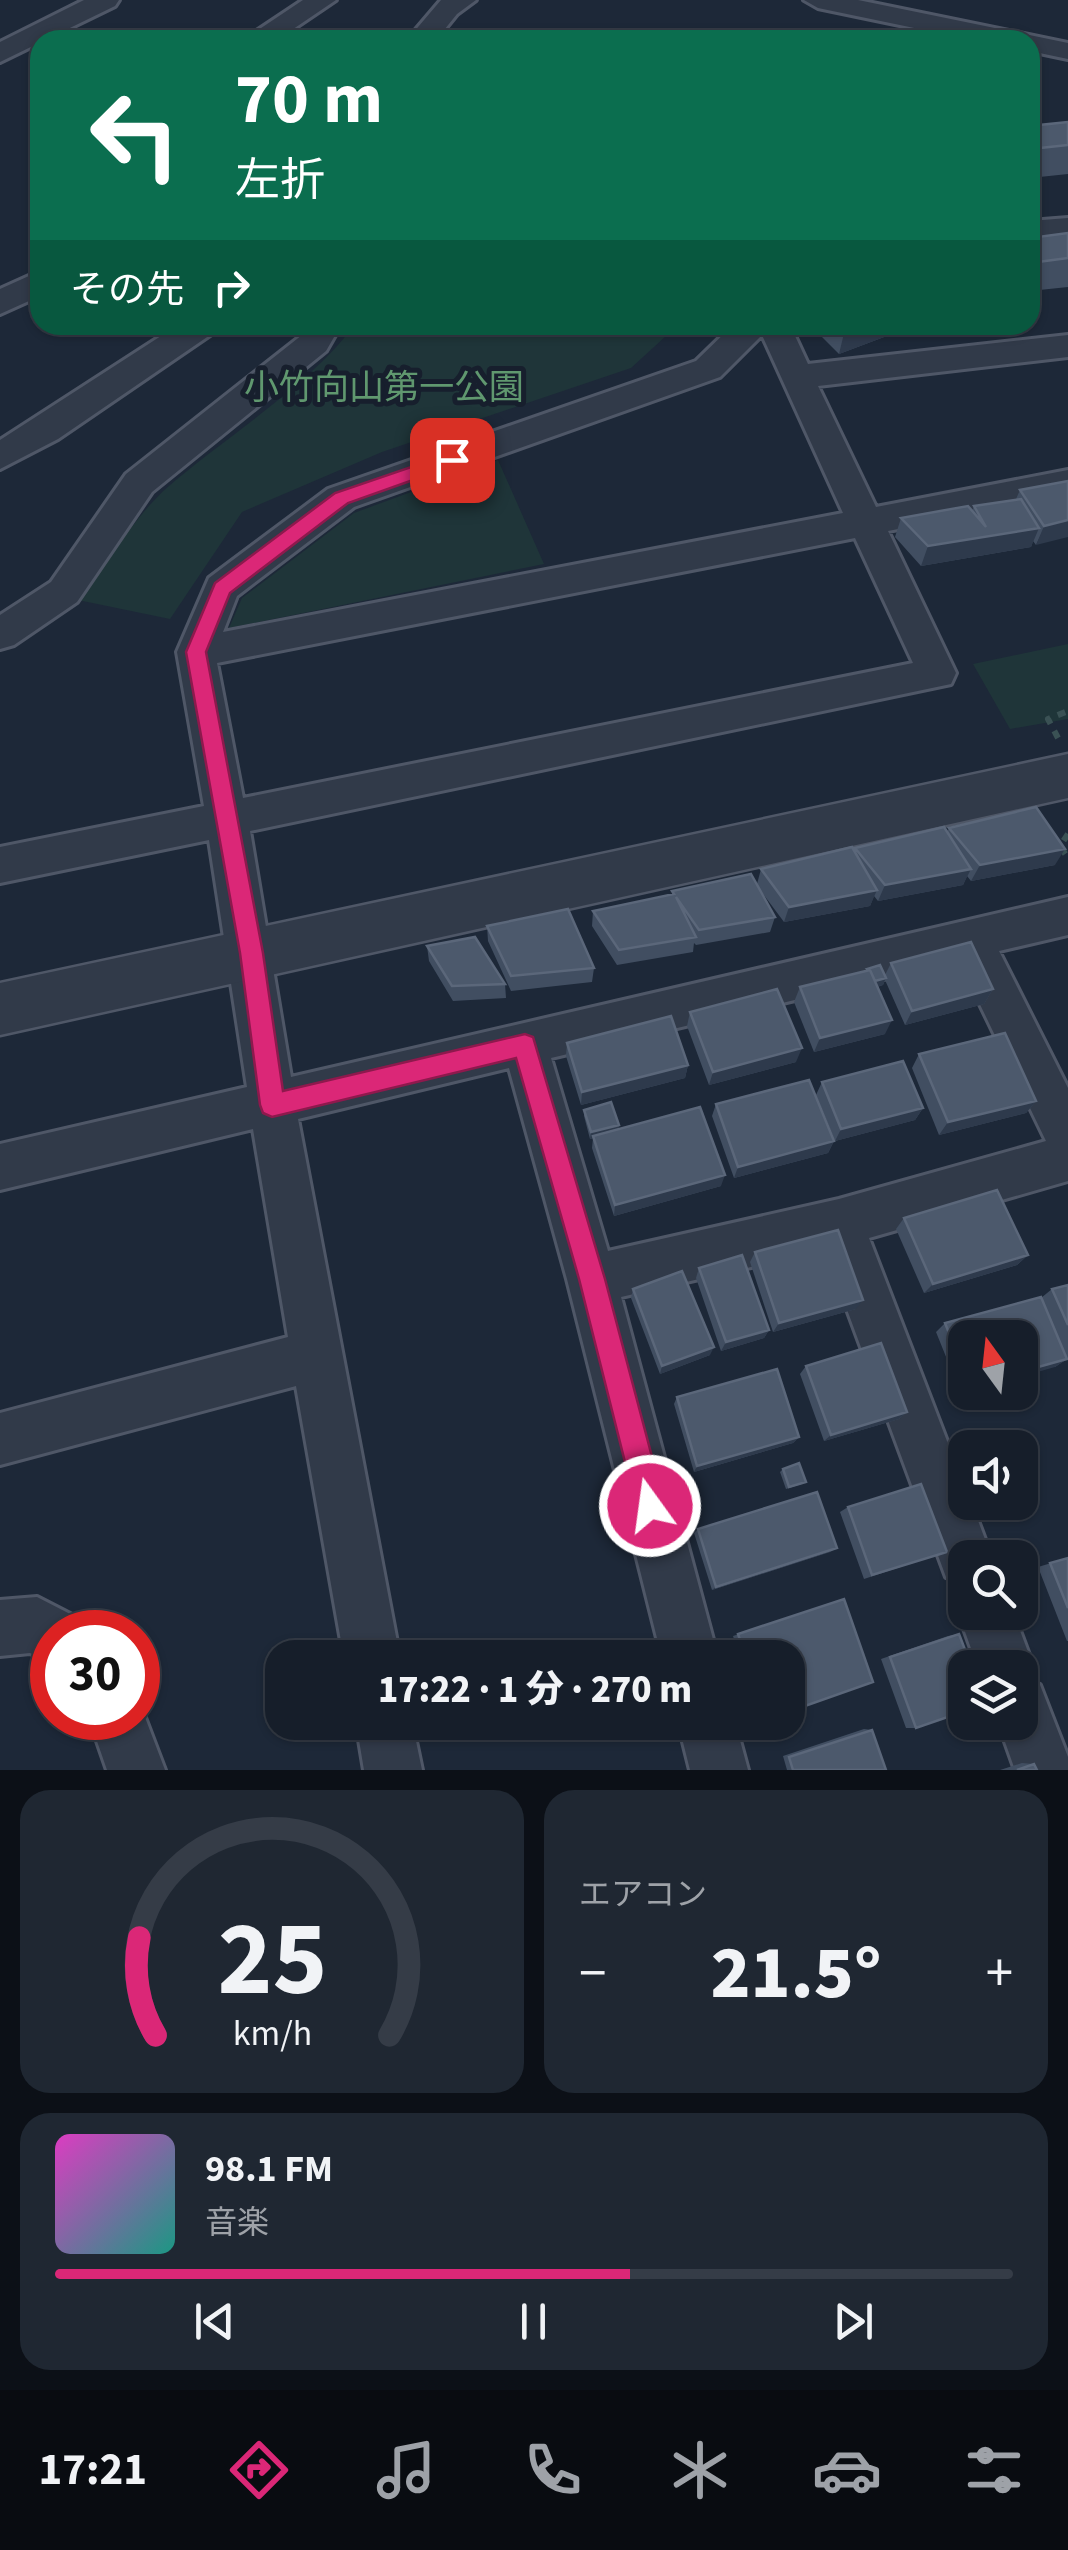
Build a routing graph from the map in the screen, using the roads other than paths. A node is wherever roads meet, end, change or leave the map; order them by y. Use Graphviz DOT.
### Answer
graph roads {
  1 [pos="105,0"];
  2 [pos="322,0"];
  3 [pos="462,0"];
  4 [pos="818,0"];
  5 [pos="46,30"];
  6 [pos="273,30"];
  7 [pos="429,30"];
  8 [pos="965,30"];
  9 [pos="30,38"];
  10 [pos="1040,45"];
  11 [pos="1068,51"];
  12 [pos="0,53"];
  13 [pos="1068,228"];
  14 [pos="1040,230"];
  15 [pos="30,287"];
  16 [pos="0,302"];
  17 [pos="186,335"];
  18 [pos="319,335"];
  19 [pos="743,335"];
  20 [pos="779,335"];
  21 [pos="1068,346"];
  22 [pos="798,376"];
  23 [pos="0,456"];
  24 [pos="1068,483"];
  25 [pos="865,524"];
  26 [pos="0,634"];
  27 [pos="196,652"];
  28 [pos="1065,761"];
  29 [pos="224,818"];
  30 [pos="0,865"];
  31 [pos="1068,916"];
  32 [pos="970,939"];
  33 [pos="252,953"];
  34 [pos="0,1009"];
  35 [pos="525,1045"];
  36 [pos="272,1105"];
  37 [pos="1068,1136"];
  38 [pos="1068,1158"];
  39 [pos="0,1166"];
  40 [pos="839,1223"];
  41 [pos="592,1279"];
  42 [pos="316,1356"];
  43 [pos="0,1440"];
  44 [pos="958,1540"];
  45 [pos="30,1626"];
  46 [pos="0,1628"];
  47 [pos="369,1640"];
  48 [pos="685,1640"];
  49 [pos="125,1740"];
  50 [pos="387,1740"];
  51 [pos="711,1740"];
  52 [pos="1033,1740"];
  53 [pos="136,1770"];
  54 [pos="393,1770"];
  55 [pos="719,1770"];
  56 [pos="1044,1770"];
  1 -- 5 [label="street"];
  2 -- 6 [label="street"];
  3 -- 7 [label="street"];
  4 -- 8 [label="street"];
  9 -- 12 [label="street"];
  10 -- 11 [label="street"];
  13 -- 14 [label="street"];
  15 -- 16 [label="street"];
  17 -- 23 [label="street"];
  18 -- 26 [label="street"];
  19 -- 27 [label="street"];
  20 -- 22 [label="street"];
  21 -- 22 [label="street"];
  22 -- 25 [label="street"];
  24 -- 25 [label="street"];
  25 -- 27 [label="street"];
  25 -- 29 [label="street"];
  27 -- 29 [label="street"];
  28 -- 33 [label="street"];
  29 -- 30 [label="street"];
  29 -- 33 [label="street"];
  31 -- 32 [label="street"];
  32 -- 35 [label="street"];
  32 -- 37 [label="street"];
  33 -- 34 [label="street"];
  33 -- 36 [label="street"];
  35 -- 36 [label="street"];
  35 -- 41 [label="street"];
  36 -- 39 [label="street"];
  36 -- 42 [label="street"];
  38 -- 40 [label="street"];
  40 -- 41 [label="street"];
  40 -- 44 [label="street"];
  41 -- 48 [label="street"];
  42 -- 43 [label="street"];
  42 -- 47 [label="street"];
  45 -- 46 [label="street"];
  49 -- 53 [label="street"];
  50 -- 54 [label="street"];
  51 -- 55 [label="street"];
  52 -- 56 [label="street"];
}
